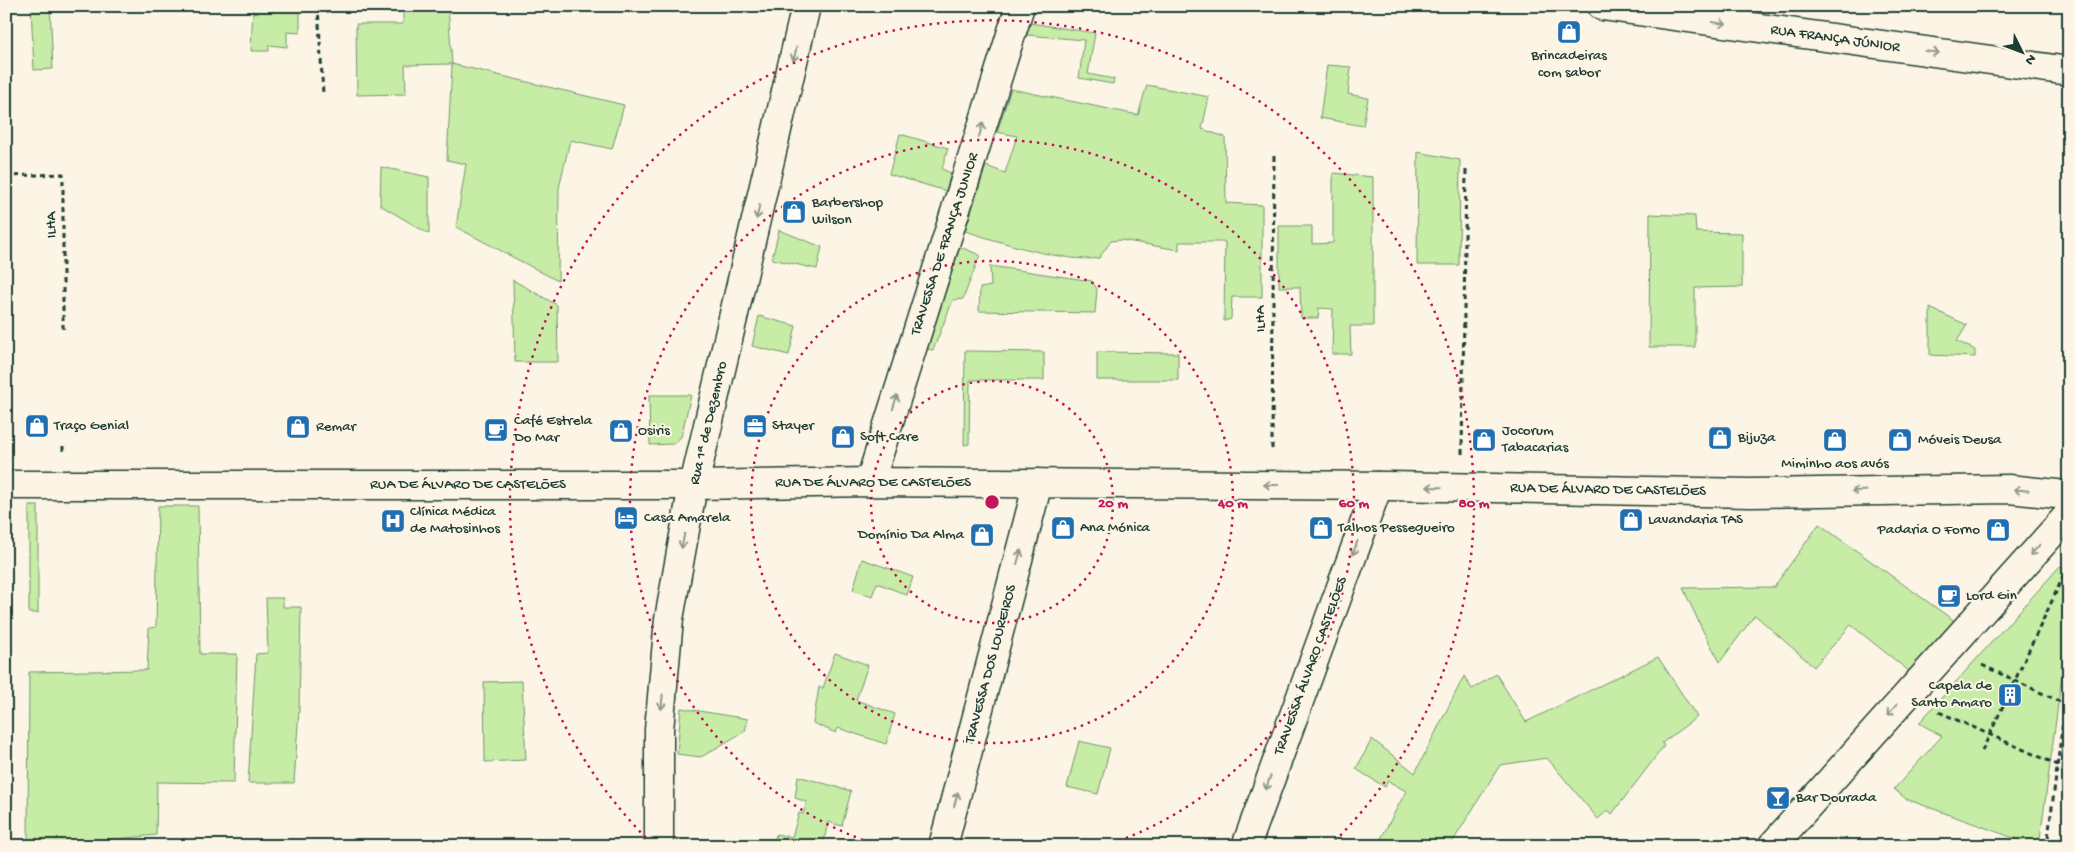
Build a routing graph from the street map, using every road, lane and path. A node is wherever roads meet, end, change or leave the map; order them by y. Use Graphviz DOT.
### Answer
graph roads {
  1 [pos="318,6"];
  2 [pos="806,6"];
  3 [pos="1020,6"];
  4 [pos="1602,6"];
  5 [pos="2069,71"];
  6 [pos="323,94"];
  7 [pos="1274,154"];
  8 [pos="1466,169"];
  9 [pos="6,176"];
  10 [pos="63,331"];
  11 [pos="870,482"];
  12 [pos="1038,483"];
  13 [pos="6,485"];
  14 [pos="695,485"];
  15 [pos="1271,485"];
  16 [pos="1378,486"];
  17 [pos="1461,487"];
  18 [pos="2069,498"];
  19 [pos="2069,514"];
  20 [pos="2065,574"];
  21 [pos="1975,661"];
  22 [pos="2069,675"];
  23 [pos="2016,681"];
  24 [pos="2065,704"];
  25 [pos="1932,709"];
  26 [pos="1990,736"];
  27 [pos="1982,751"];
  28 [pos="2058,765"];
  29 [pos="659,846"];
  30 [pos="943,846"];
  31 [pos="1246,846"];
  32 [pos="1772,846"];
  33 [pos="2047,846"];
  1 -- 6 [label="path"];
  2 -- 14 [label="street, Rua 1ª de Dezembro, one-way"];
  11 -- 3 [label="street, TRAVESSA DE FRANÇA JUNIOR, one-way"];
  4 -- 5 [label="street, RUA FRANÇA JÚNIOR, one-way"];
  7 -- 15 [label="path, ILHA"];
  8 -- 17 [label="path"];
  9 -- 10 [label="path, ILHA"];
  11 -- 12 [label="street, RUA DE ÁLVARO DE CASTELÕES"];
  11 -- 14 [label="street, RUA DE ÁLVARO DE CASTELÕES"];
  15 -- 12 [label="street, RUA DE ÁLVARO DE CASTELÕES, one-way"];
  30 -- 12 [label="street, TRAVESSA DOS LOUREIROS, one-way"];
  13 -- 14 [label="street, RUA DE ÁLVARO DE CASTELÕES"];
  14 -- 29 [label="street, Rua 1ª de Dezembro, one-way"];
  15 -- 16 [label="street, RUA DE ÁLVARO DE CASTELÕES"];
  17 -- 16 [label="street, RUA DE ÁLVARO DE CASTELÕES, one-way"];
  16 -- 31 [label="street, TRAVESSA ÁLVARO CASTELÕES, one-way"];
  18 -- 17 [label="street, RUA DE ÁLVARO DE CASTELÕES, one-way"];
  19 -- 32 [label="street, one-way"];
  20 -- 23 [label="path"];
  21 -- 23 [label="path"];
  22 -- 24 [label="path"];
  23 -- 24 [label="path"];
  23 -- 26 [label="path"];
  24 -- 28 [label="path"];
  25 -- 26 [label="path"];
  26 -- 27 [label="path"];
  26 -- 28 [label="path"];
  28 -- 33 [label="path"];
}
